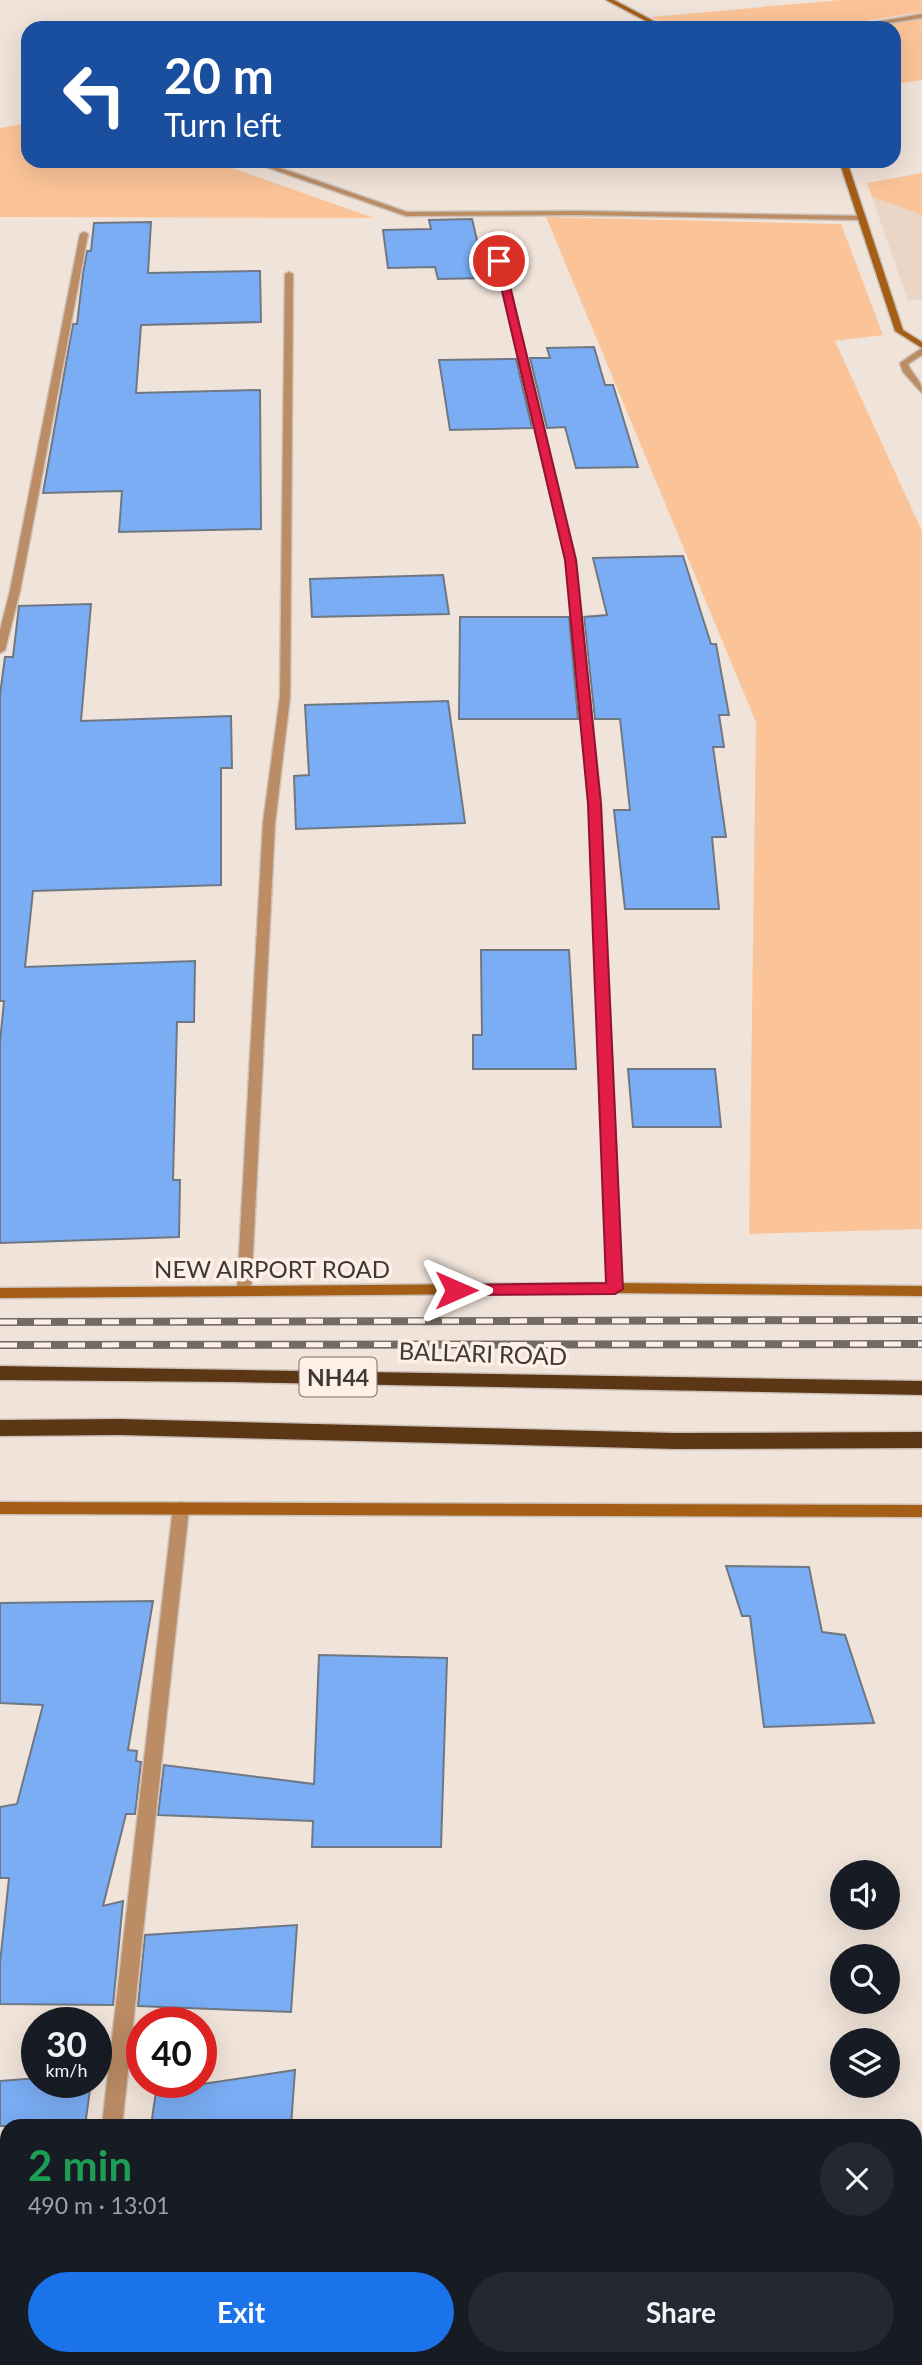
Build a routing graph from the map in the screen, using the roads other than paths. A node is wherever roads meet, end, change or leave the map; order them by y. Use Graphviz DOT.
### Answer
graph roads {
  1 [pos="609,0"];
  2 [pos="922,16"];
  3 [pos="650,21"];
  4 [pos="890,21"];
  5 [pos="273,168"];
  6 [pos="845,168"];
  7 [pos="862,218"];
  8 [pos="84,234"];
  9 [pos="493,234"];
  10 [pos="289,274"];
  11 [pos="922,349"];
  12 [pos="922,390"];
  13 [pos="0,650"];
  14 [pos="615,1289"];
  15 [pos="244,1291"];
  16 [pos="922,1291"];
  17 [pos="0,1293"];
  18 [pos="0,1373"];
  19 [pos="922,1388"];
  20 [pos="0,1428"];
  21 [pos="922,1440"];
  22 [pos="0,1508"];
  23 [pos="181,1508"];
  24 [pos="922,1511"];
  25 [pos="113,2119"];
  1 -- 3 [label="street"];
  2 -- 4 [label="street"];
  5 -- 7 [label="street"];
  6 -- 7 [label="street"];
  7 -- 11 [label="street"];
  8 -- 13 [label="street"];
  9 -- 14 [label="street"];
  10 -- 15 [label="street"];
  11 -- 12 [label="street"];
  14 -- 15 [label="street, NEW AIRPORT ROAD"];
  14 -- 16 [label="street, NEW AIRPORT ROAD"];
  15 -- 17 [label="street, NEW AIRPORT ROAD"];
  18 -- 19 [label="highway, BALLARI ROAD / NH44"];
  20 -- 21 [label="highway, NH44"];
  22 -- 23 [label="street"];
  23 -- 24 [label="street"];
  23 -- 25 [label="street"];
}
